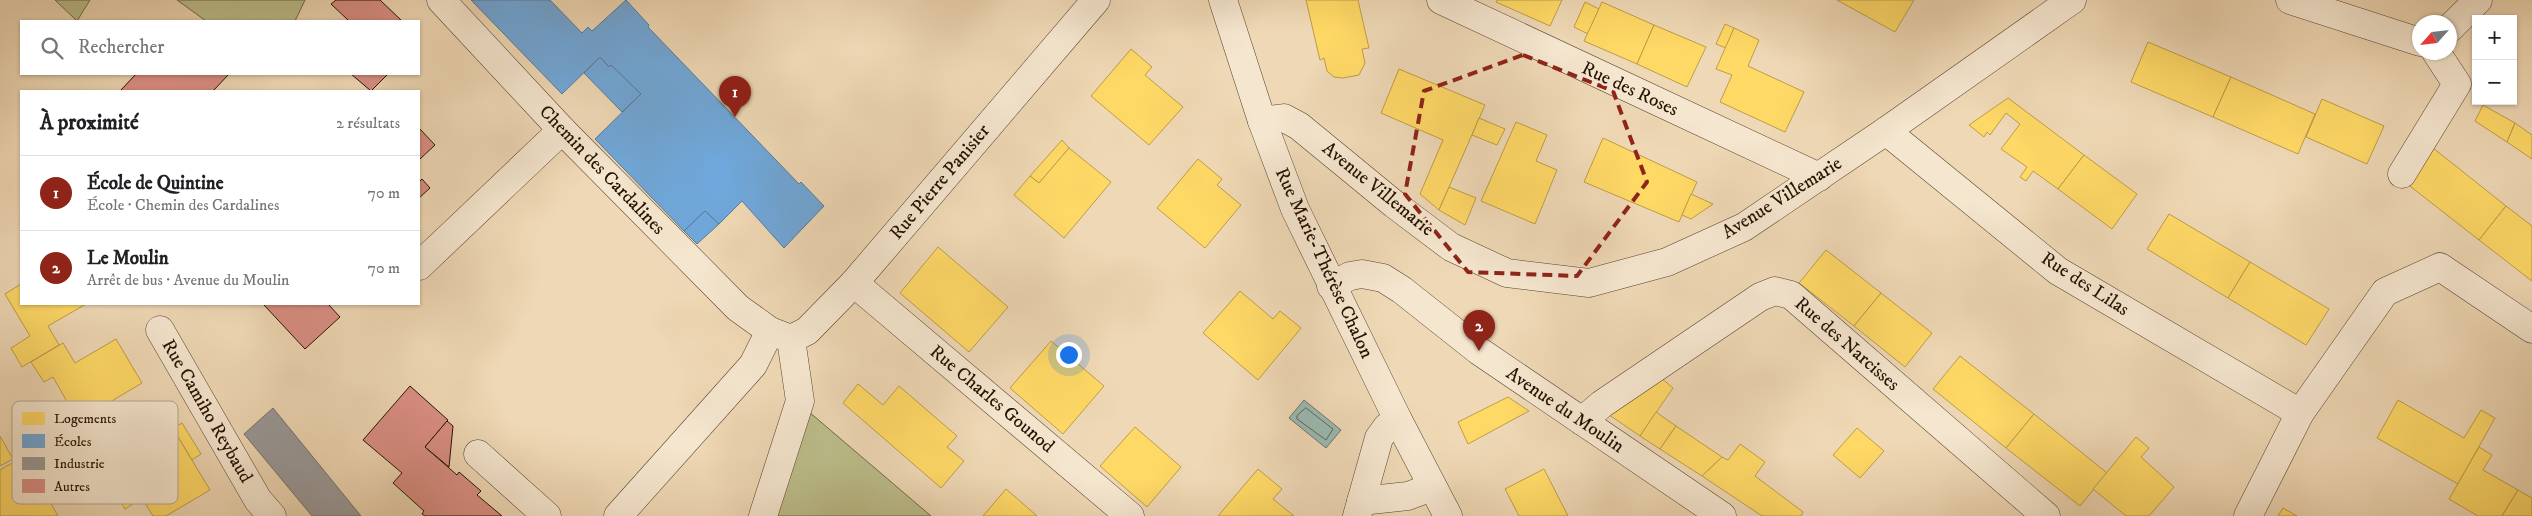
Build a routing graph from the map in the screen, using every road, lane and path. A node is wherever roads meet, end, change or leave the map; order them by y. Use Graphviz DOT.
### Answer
graph roads {
  1 [pos="441,0"];
  2 [pos="1096,0"];
  3 [pos="1223,0"];
  4 [pos="1441,0"];
  5 [pos="2072,0"];
  6 [pos="2290,0"];
  7 [pos="2478,0"];
  8 [pos="2457,21"];
  9 [pos="2412,39"];
  10 [pos="2441,60"];
  11 [pos="1262,121"];
  12 [pos="562,130"];
  13 [pos="1886,131"];
  14 [pos="2402,174"];
  15 [pos="1819,177"];
  16 [pos="420,265"];
  17 [pos="854,283"];
  18 [pos="1331,286"];
  19 [pos="2532,328"];
  20 [pos="160,330"];
  21 [pos="781,335"];
  22 [pos="2300,413"];
  23 [pos="1398,420"];
  24 [pos="1582,421"];
  25 [pos="478,454"];
  26 [pos="1432,487"];
  27 [pos="1359,508"];
  28 [pos="272,516"];
  29 [pos="547,516"];
  30 [pos="618,516"];
  31 [pos="763,516"];
  32 [pos="1130,516"];
  33 [pos="1448,516"];
  34 [pos="1722,516"];
  35 [pos="2046,516"];
  36 [pos="2248,516"];
  1 -- 12 [label="street, Chemin des Cardalines"];
  2 -- 17 [label="street, Rue Pierre Panisier"];
  3 -- 11 [label="street, Rue Marie-Thérèse Chalon"];
  4 -- 15 [label="street, Rue des Roses"];
  5 -- 13 [label="street, Avenue Villemarie"];
  6 -- 9 [label="street"];
  7 -- 8 [label="street"];
  10 -- 14 [label="street"];
  11 -- 15 [label="street, Avenue Villemarie"];
  11 -- 18 [label="street, Rue Marie-Thérèse Chalon"];
  12 -- 16 [label="street"];
  12 -- 21 [label="street, Chemin des Cardalines"];
  13 -- 15 [label="street, Avenue Villemarie"];
  13 -- 22 [label="street, Rue des Lilas"];
  17 -- 21 [label="street, Rue Pierre Panisier"];
  17 -- 32 [label="street, Rue Charles Gounod"];
  18 -- 23 [label="street, Rue Marie-Thérèse Chalon"];
  18 -- 24 [label="street, Avenue du Moulin"];
  19 -- 22 [label="street"];
  20 -- 28 [label="street, Rue Camiho Reybaud"];
  21 -- 30 [label="street"];
  21 -- 31 [label="street"];
  22 -- 36 [label="street"];
  23 -- 26 [label="street, Rue Marie-Thérèse Chalon"];
  23 -- 27 [label="street"];
  24 -- 34 [label="street, Avenue du Moulin"];
  24 -- 35 [label="street, Rue des Narcisses"];
  25 -- 29 [label="street"];
  26 -- 27 [label="street"];
  26 -- 33 [label="street, Rue Marie-Thérèse Chalon"];
}
